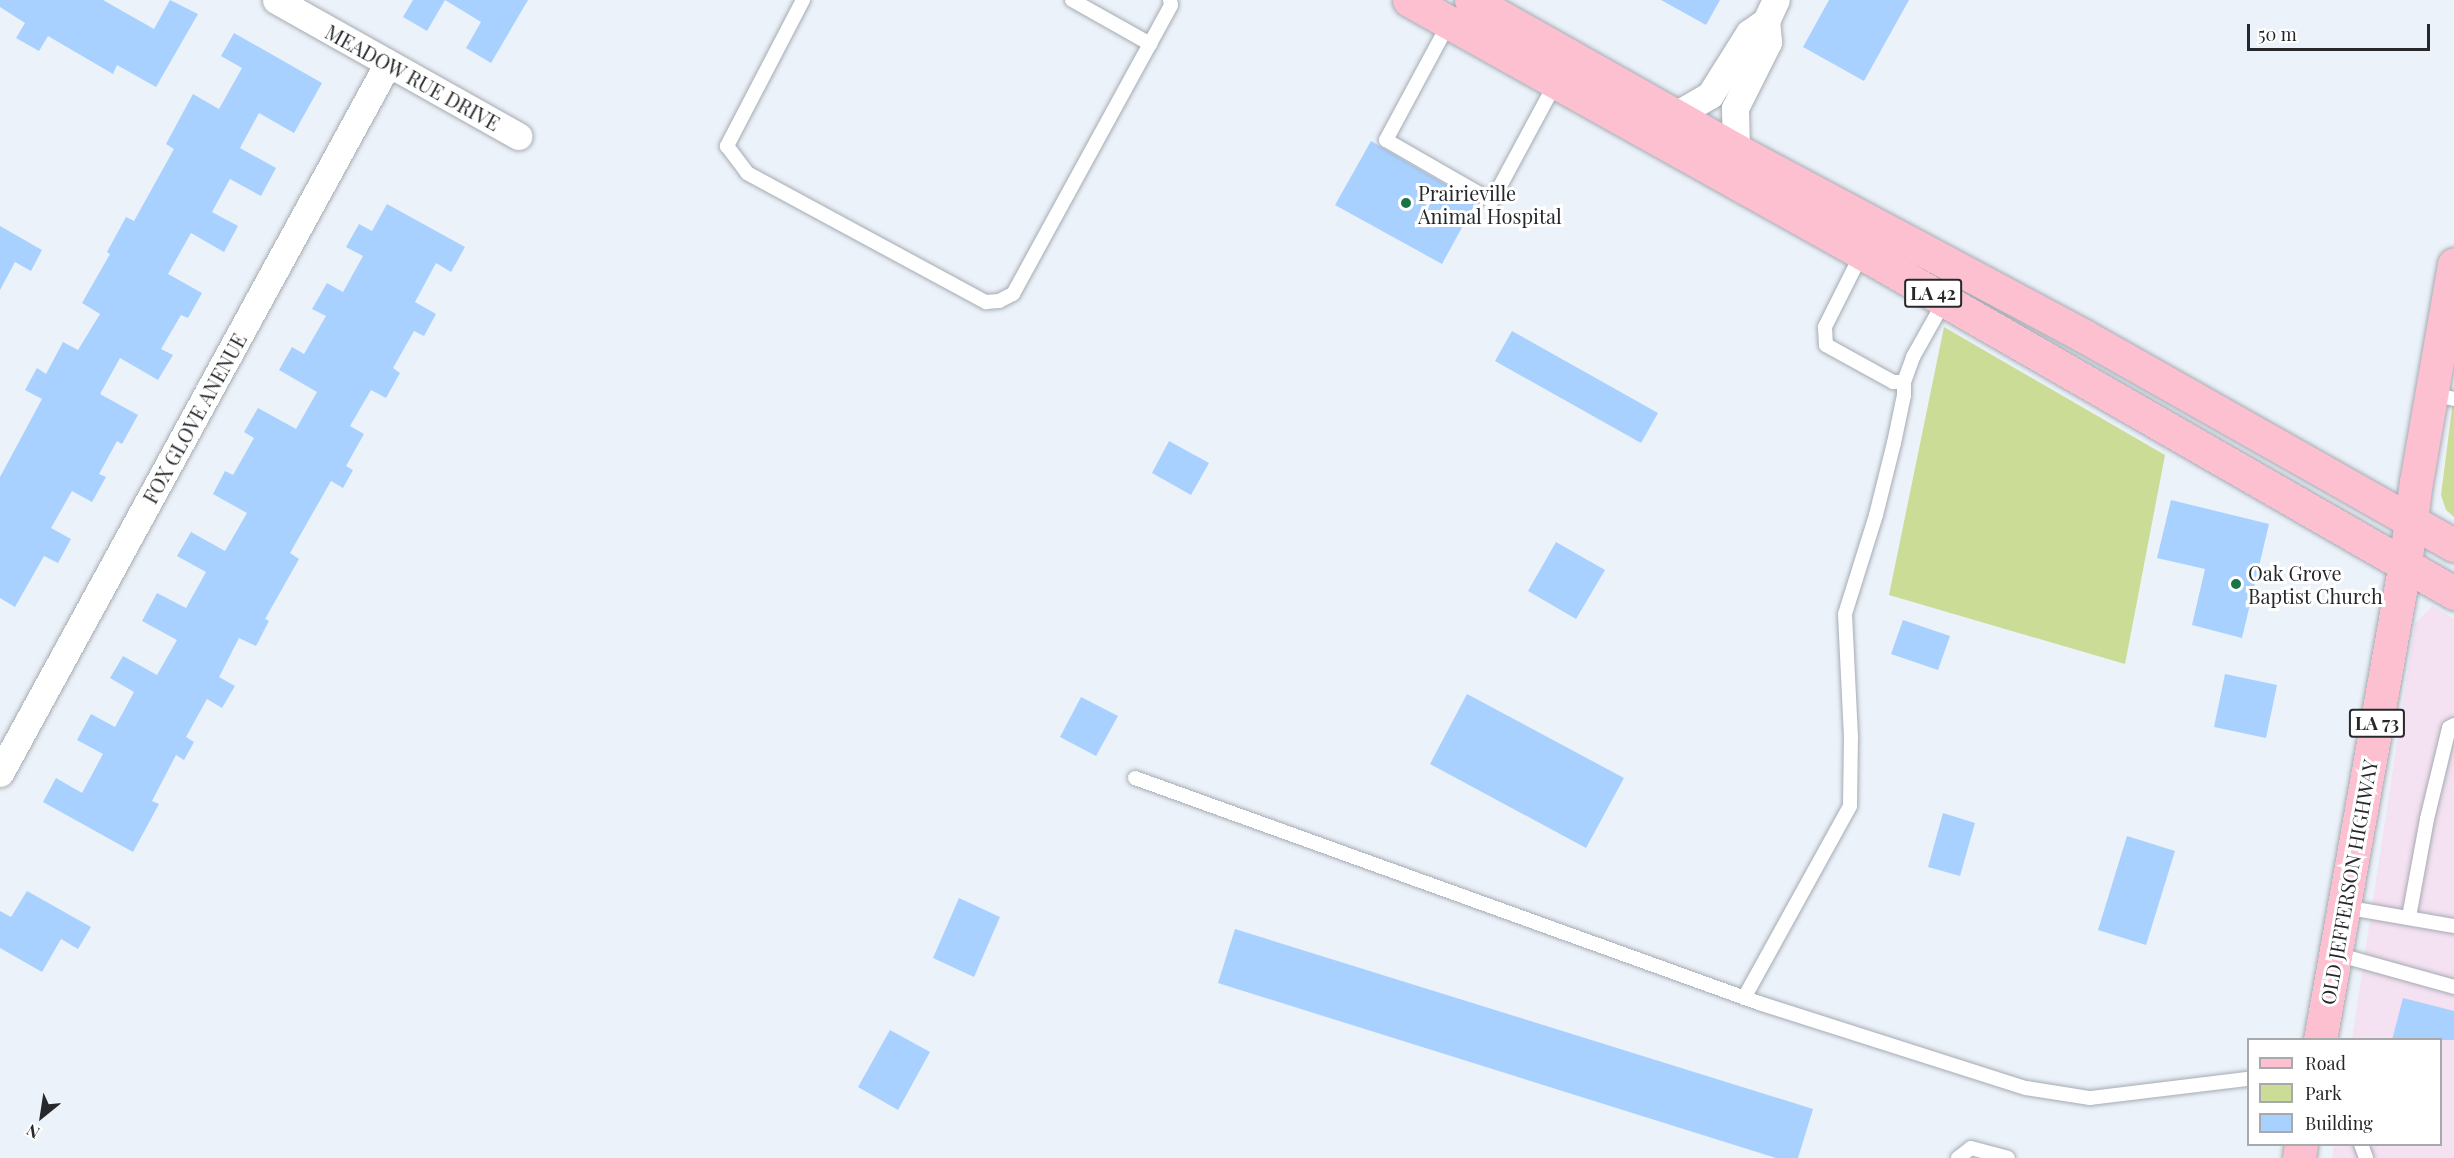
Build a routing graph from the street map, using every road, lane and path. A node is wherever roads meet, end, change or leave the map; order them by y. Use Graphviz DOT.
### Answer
graph roads {
  1 [pos="276,0"];
  2 [pos="802,0"];
  3 [pos="1072,0"];
  4 [pos="1170,0"];
  5 [pos="1409,0"];
  6 [pos="1771,10"];
  7 [pos="1460,11"];
  8 [pos="1150,44"];
  9 [pos="388,63"];
  10 [pos="1557,81"];
  11 [pos="1731,86"];
  12 [pos="1674,116"];
  13 [pos="518,136"];
  14 [pos="1736,150"];
  15 [pos="1862,253"];
  16 [pos="2454,264"];
  17 [pos="1945,300"];
  18 [pos="1904,382"];
  19 [pos="2442,396"];
  20 [pos="2411,520"];
  21 [pos="2454,545"];
  22 [pos="2405,564"];
  23 [pos="2454,592"];
  24 [pos="2454,725"];
  25 [pos="0,772"];
  26 [pos="1136,778"];
  27 [pos="2344,907"];
  28 [pos="2409,917"];
  29 [pos="2454,926"];
  30 [pos="2336,954"];
  31 [pos="2454,987"];
  32 [pos="1744,998"];
  33 [pos="2320,1038"];
  34 [pos="2247,1079"];
  35 [pos="1958,1158"];
  36 [pos="2008,1158"];
  1 -- 9 [label="street, MEADOW RUE DRIVE"];
  2 -- 8 [label="lane"];
  3 -- 8 [label="lane"];
  4 -- 8 [label="lane"];
  5 -- 7 [label="main road, LA 42"];
  6 -- 11 [label="street"];
  7 -- 10 [label="main road, LA 42"];
  7 -- 10 [label="lane"];
  7 -- 12 [label="main road, LA 42"];
  9 -- 13 [label="street, MEADOW RUE DRIVE"];
  9 -- 25 [label="street, FOX GLOVE ANENUE"];
  10 -- 15 [label="main road, LA 42"];
  11 -- 12 [label="street"];
  11 -- 14 [label="street"];
  12 -- 14 [label="main road, LA 42"];
  14 -- 20 [label="main road, LA 42"];
  15 -- 17 [label="main road, LA 42"];
  15 -- 18 [label="lane"];
  16 -- 19 [label="main road, OLD JEFFERSON HIGHWAY / LA 73"];
  17 -- 18 [label="lane"];
  17 -- 22 [label="main road, LA 42"];
  18 -- 32 [label="lane"];
  19 -- 20 [label="main road, OLD JEFFERSON HIGHWAY / LA 73"];
  20 -- 21 [label="main road, LA 42"];
  20 -- 22 [label="main road, OLD JEFFERSON HIGHWAY / LA 73"];
  22 -- 23 [label="main road, LA 42"];
  22 -- 27 [label="main road, OLD JEFFERSON HIGHWAY / LA 73"];
  24 -- 28 [label="lane"];
  26 -- 32 [label="lane"];
  27 -- 28 [label="lane"];
  27 -- 30 [label="main road, OLD JEFFERSON HIGHWAY / LA 73"];
  28 -- 29 [label="lane"];
  30 -- 31 [label="lane"];
  30 -- 33 [label="main road, OLD JEFFERSON HIGHWAY / LA 73"];
  32 -- 34 [label="lane"];
  35 -- 36 [label="lane"];
}
